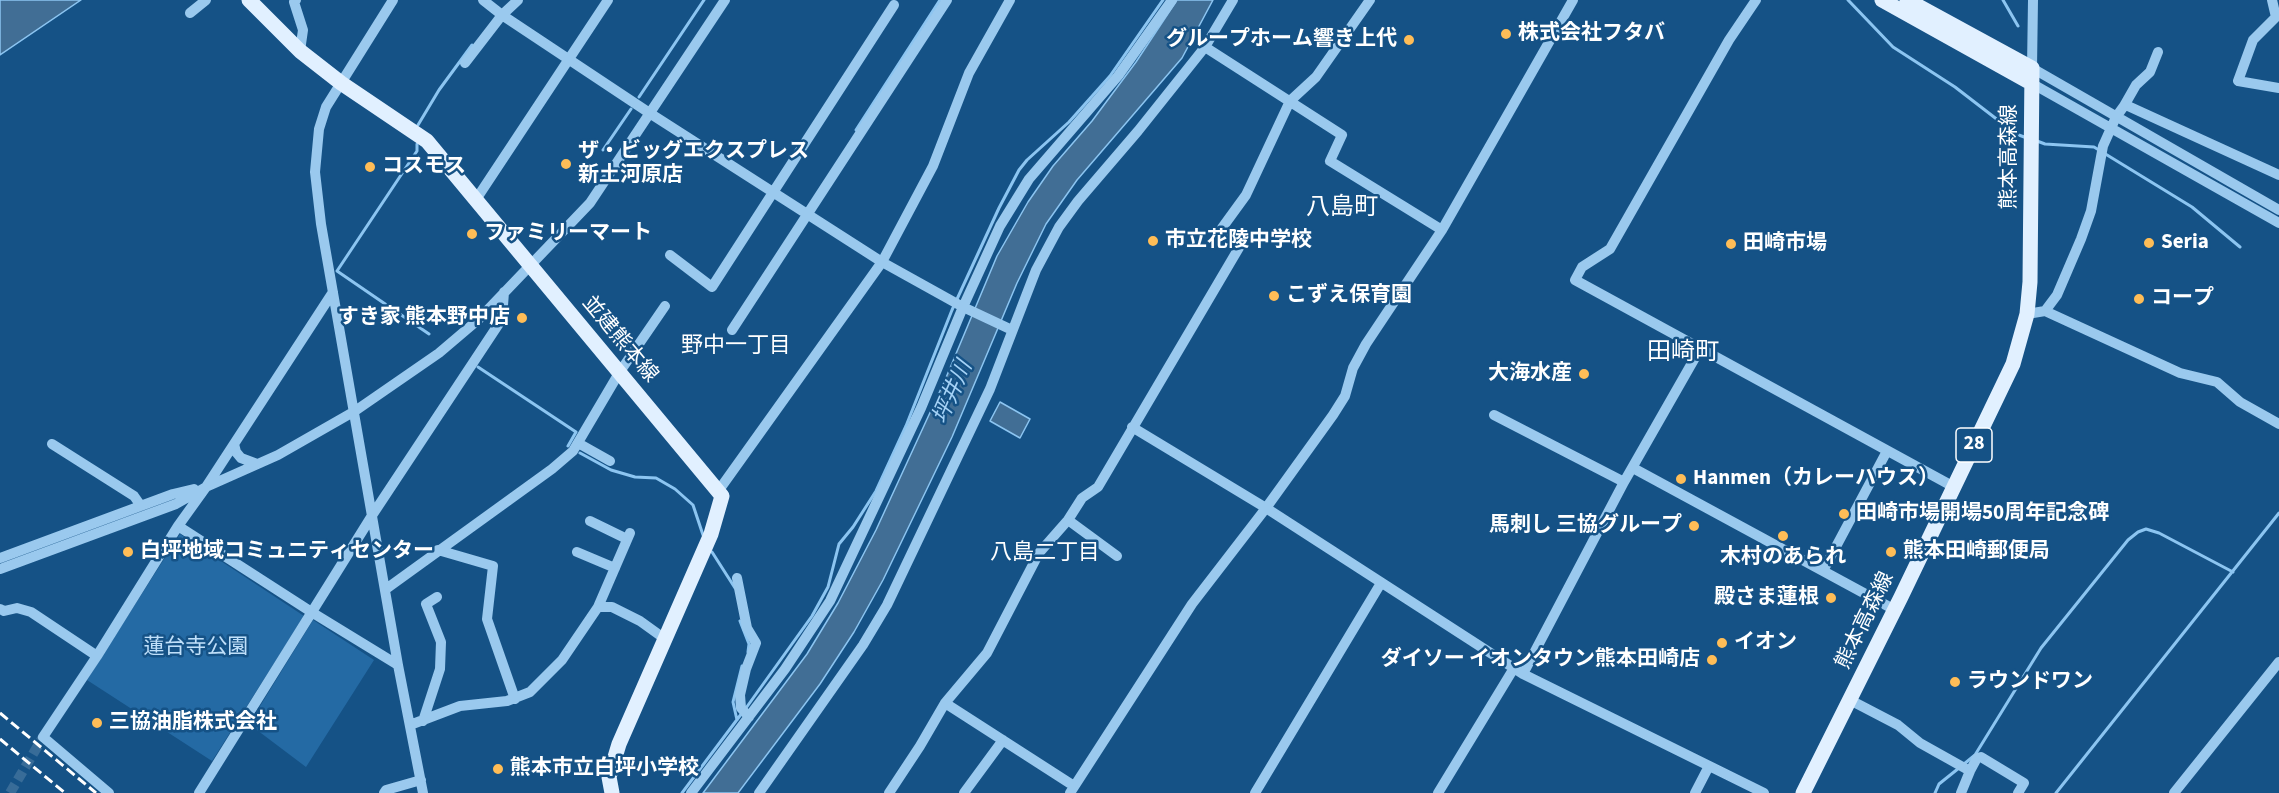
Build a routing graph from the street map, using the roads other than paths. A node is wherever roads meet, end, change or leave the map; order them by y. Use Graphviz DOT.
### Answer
graph roads {
  1 [pos="206,0"];
  2 [pos="249,0"];
  3 [pos="296,0"];
  4 [pos="393,0"];
  5 [pos="483,0"];
  6 [pos="518,0"];
  7 [pos="608,0"];
  8 [pos="725,0"];
  9 [pos="947,0"];
  10 [pos="1010,0"];
  11 [pos="1172,0"];
  12 [pos="1233,0"];
  13 [pos="1370,0"];
  14 [pos="1573,0"];
  15 [pos="1756,0"];
  16 [pos="1882,0"];
  17 [pos="1907,0"];
  18 [pos="2033,0"];
  19 [pos="2271,0"];
  20 [pos="894,5"];
  21 [pos="190,13"];
  22 [pos="502,15"];
  23 [pos="1205,47"];
  24 [pos="300,51"];
  25 [pos="2158,52"];
  26 [pos="569,59"];
  27 [pos="465,63"];
  28 [pos="2031,76"];
  29 [pos="341,84"];
  30 [pos="2279,88"];
  31 [pos="1290,101"];
  32 [pos="2124,106"];
  33 [pos="651,114"];
  34 [pos="2116,117"];
  35 [pos="2111,128"];
  36 [pos="2279,175"];
  37 [pos="774,193"];
  38 [pos="475,201"];
  39 [pos="2279,210"];
  40 [pos="809,214"];
  41 [pos="2279,223"];
  42 [pos="1442,230"];
  43 [pos="670,255"];
  44 [pos="882,262"];
  45 [pos="530,267"];
  46 [pos="333,292"];
  47 [pos="504,292"];
  48 [pos="665,306"];
  49 [pos="966,308"];
  50 [pos="2045,310"];
  51 [pos="2027,314"];
  52 [pos="1008,328"];
  53 [pos="732,330"];
  54 [pos="1700,349"];
  55 [pos="619,373"];
  56 [pos="355,411"];
  57 [pos="1494,415"];
  58 [pos="2279,424"];
  59 [pos="1132,427"];
  60 [pos="578,443"];
  61 [pos="52,444"];
  62 [pos="234,444"];
  63 [pos="1887,451"];
  64 [pos="610,461"];
  65 [pos="257,464"];
  66 [pos="1633,468"];
  67 [pos="1624,482"];
  68 [pos="206,487"];
  69 [pos="1954,487"];
  70 [pos="719,490"];
  71 [pos="141,506"];
  72 [pos="1266,508"];
  73 [pos="373,513"];
  74 [pos="1068,520"];
  75 [pos="590,521"];
  76 [pos="178,526"];
  77 [pos="438,550"];
  78 [pos="577,552"];
  79 [pos="1118,556"];
  80 [pos="0,558"];
  81 [pos="615,568"];
  82 [pos="0,569"];
  83 [pos="1823,571"];
  84 [pos="737,578"];
  85 [pos="1381,583"];
  86 [pos="386,590"];
  87 [pos="437,597"];
  88 [pos="598,607"];
  89 [pos="0,609"];
  90 [pos="1895,610"];
  91 [pos="313,613"];
  92 [pos="665,639"];
  93 [pos="97,656"];
  94 [pos="2279,662"];
  95 [pos="398,665"];
  96 [pos="1518,671"];
  97 [pos="2274,677"];
  98 [pos="515,699"];
  99 [pos="1850,700"];
  100 [pos="945,703"];
  101 [pos="749,717"];
  102 [pos="423,721"];
  103 [pos="410,725"];
  104 [pos="1003,740"];
  105 [pos="1709,766"];
  106 [pos="1970,771"];
  107 [pos="421,780"];
  108 [pos="1072,790"];
  109 [pos="109,793"];
  110 [pos="199,793"];
  111 [pos="384,793"];
  112 [pos="423,793"];
  113 [pos="612,793"];
  114 [pos="691,793"];
  115 [pos="759,793"];
  116 [pos="889,793"];
  117 [pos="964,793"];
  118 [pos="1255,793"];
  119 [pos="1438,793"];
  120 [pos="1695,793"];
  121 [pos="1764,793"];
  122 [pos="1803,793"];
  123 [pos="1961,793"];
  124 [pos="2018,793"];
  125 [pos="2174,793"];
  1 -- 21 [label="street"];
  2 -- 24 [label="main road, 並建熊本線"];
  3 -- 24 [label="street"];
  4 -- 29 [label="street"];
  5 -- 22 [label="street"];
  6 -- 22 [label="street"];
  7 -- 26 [label="street"];
  8 -- 33 [label="street"];
  9 -- 40 [label="street"];
  10 -- 44 [label="street"];
  11 -- 49 [label="street"];
  12 -- 23 [label="street"];
  13 -- 31 [label="street"];
  14 -- 42 [label="street"];
  15 -- 54 [label="street"];
  16 -- 28 [label="main road, 熊本高森線"];
  17 -- 28 [label="main road"];
  18 -- 28 [label="street"];
  19 -- 30 [label="street"];
  20 -- 37 [label="street"];
  22 -- 26 [label="street"];
  22 -- 27 [label="street"];
  23 -- 31 [label="street"];
  23 -- 52 [label="street"];
  24 -- 29 [label="main road, 並建熊本線"];
  25 -- 32 [label="street"];
  26 -- 33 [label="street"];
  26 -- 38 [label="street"];
  28 -- 34 [label="street"];
  28 -- 35 [label="street"];
  28 -- 51 [label="main road, 熊本高森線 / 28"];
  29 -- 38 [label="main road, 並建熊本線"];
  29 -- 46 [label="street"];
  31 -- 42 [label="street"];
  31 -- 59 [label="street"];
  32 -- 34 [label="street"];
  32 -- 36 [label="street"];
  33 -- 37 [label="street"];
  33 -- 45 [label="street"];
  34 -- 35 [label="street"];
  34 -- 39 [label="street"];
  35 -- 41 [label="street"];
  35 -- 50 [label="street"];
  37 -- 40 [label="street"];
  37 -- 43 [label="street"];
  38 -- 45 [label="main road, 並建熊本線"];
  40 -- 44 [label="street"];
  40 -- 53 [label="street"];
  42 -- 72 [label="street"];
  44 -- 49 [label="street"];
  44 -- 70 [label="street"];
  45 -- 47 [label="street"];
  45 -- 55 [label="main road, 並建熊本線"];
  46 -- 56 [label="street"];
  46 -- 62 [label="street"];
  47 -- 56 [label="street"];
  47 -- 73 [label="street"];
  48 -- 55 [label="street"];
  49 -- 52 [label="street"];
  49 -- 101 [label="street"];
  50 -- 51 [label="street"];
  50 -- 58 [label="street"];
  51 -- 69 [label="main road, 熊本高森線 / 28"];
  52 -- 115 [label="street"];
  54 -- 63 [label="street"];
  54 -- 66 [label="street"];
  55 -- 60 [label="street"];
  55 -- 70 [label="main road, 並建熊本線"];
  56 -- 65 [label="street"];
  56 -- 73 [label="street"];
  57 -- 67 [label="street"];
  59 -- 72 [label="street"];
  59 -- 74 [label="street"];
  60 -- 64 [label="street"];
  60 -- 77 [label="street"];
  61 -- 71 [label="street"];
  62 -- 65 [label="street"];
  62 -- 68 [label="street"];
  63 -- 69 [label="street"];
  63 -- 83 [label="street"];
  65 -- 68 [label="street"];
  66 -- 67 [label="street"];
  66 -- 83 [label="street"];
  67 -- 96 [label="street"];
  68 -- 71 [label="street"];
  68 -- 76 [label="street"];
  68 -- 82 [label="street"];
  69 -- 90 [label="main road, 熊本高森線 / 28"];
  70 -- 92 [label="main road"];
  71 -- 80 [label="street"];
  72 -- 85 [label="street"];
  72 -- 108 [label="street"];
  73 -- 86 [label="street"];
  73 -- 91 [label="street"];
  74 -- 79 [label="street"];
  74 -- 100 [label="street"];
  75 -- 81 [label="street"];
  76 -- 91 [label="street"];
  76 -- 93 [label="street"];
  77 -- 86 [label="street"];
  77 -- 98 [label="street"];
  78 -- 81 [label="street"];
  81 -- 88 [label="street"];
  83 -- 90 [label="street"];
  84 -- 101 [label="street"];
  85 -- 96 [label="street"];
  85 -- 118 [label="street"];
  86 -- 95 [label="street"];
  87 -- 102 [label="street"];
  88 -- 92 [label="street"];
  88 -- 98 [label="street"];
  89 -- 93 [label="street"];
  90 -- 99 [label="main road, 熊本高森線 / 28"];
  91 -- 95 [label="street"];
  91 -- 110 [label="street"];
  92 -- 113 [label="main road"];
  93 -- 109 [label="street"];
  94 -- 97 [label="street"];
  95 -- 103 [label="street"];
  96 -- 105 [label="street"];
  96 -- 119 [label="street"];
  97 -- 125 [label="street"];
  98 -- 102 [label="street"];
  99 -- 106 [label="street"];
  99 -- 122 [label="main road, 熊本高森線 / 28"];
  100 -- 104 [label="street"];
  100 -- 116 [label="street"];
  101 -- 114 [label="street"];
  102 -- 103 [label="street"];
  103 -- 107 [label="street"];
  104 -- 108 [label="street"];
  104 -- 117 [label="street"];
  105 -- 120 [label="street"];
  105 -- 121 [label="street"];
  106 -- 123 [label="street"];
  106 -- 124 [label="street"];
  107 -- 111 [label="street"];
  107 -- 112 [label="street"];
}
